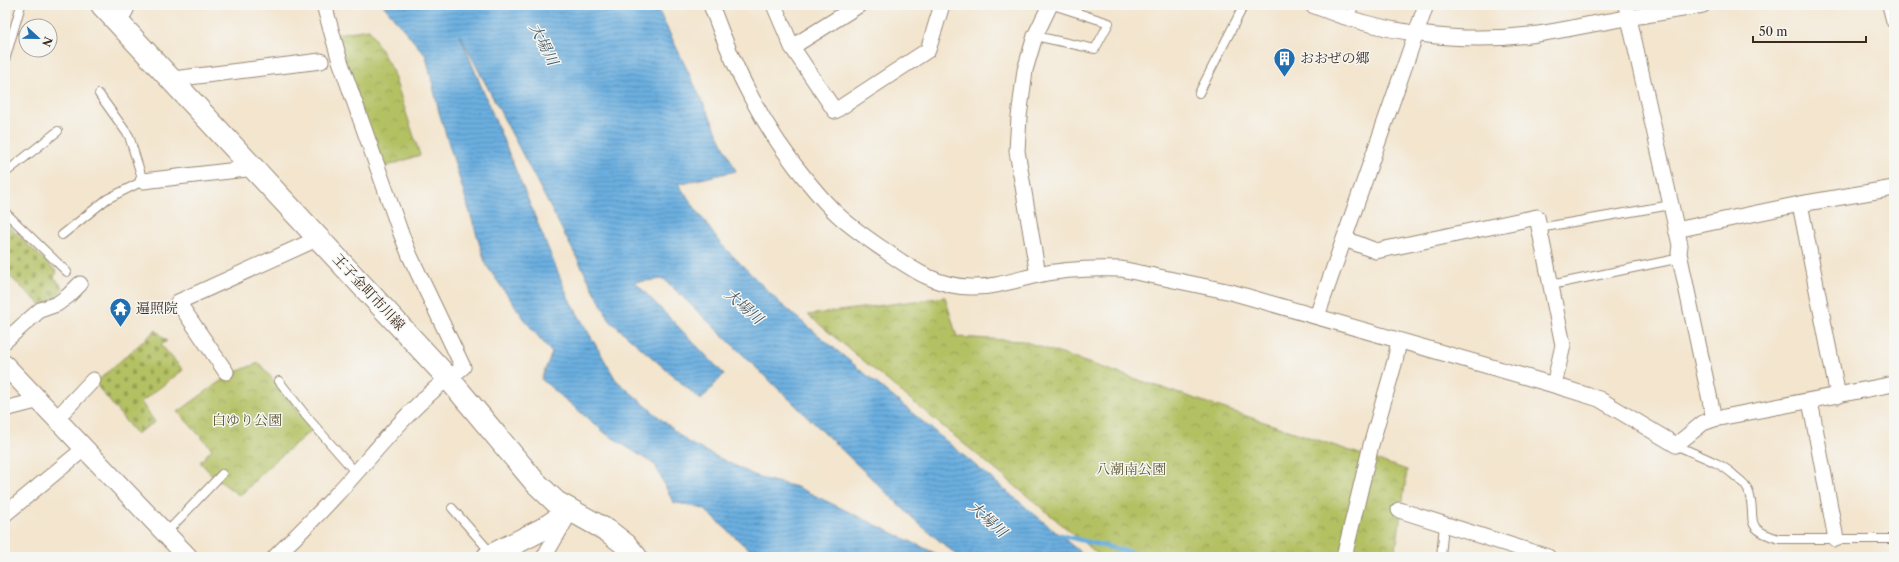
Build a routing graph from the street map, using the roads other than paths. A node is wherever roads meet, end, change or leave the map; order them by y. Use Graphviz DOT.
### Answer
graph roads {
  1 [pos="21,5"];
  2 [pos="102,5"];
  3 [pos="324,5"];
  4 [pos="711,5"];
  5 [pos="774,5"];
  6 [pos="858,5"];
  7 [pos="942,5"];
  8 [pos="1050,5"];
  9 [pos="1053,5"];
  10 [pos="1244,5"];
  11 [pos="1426,5"];
  12 [pos="1703,5"];
  13 [pos="1890,5"];
  14 [pos="1317,6"];
  15 [pos="1352,11"];
  16 [pos="1627,11"];
  17 [pos="122,13"];
  18 [pos="1894,21"];
  19 [pos="1416,33"];
  20 [pos="1035,36"];
  21 [pos="792,47"];
  22 [pos="5,60"];
  23 [pos="320,61"];
  24 [pos="173,79"];
  25 [pos="1199,93"];
  26 [pos="99,94"];
  27 [pos="58,131"];
  28 [pos="255,168"];
  29 [pos="5,173"];
  30 [pos="144,181"];
  31 [pos="1894,188"];
  32 [pos="1800,204"];
  33 [pos="1671,205"];
  34 [pos="5,212"];
  35 [pos="1539,228"];
  36 [pos="1676,230"];
  37 [pos="62,235"];
  38 [pos="319,238"];
  39 [pos="1345,239"];
  40 [pos="1681,258"];
  41 [pos="67,272"];
  42 [pos="1038,275"];
  43 [pos="80,284"];
  44 [pos="1551,285"];
  45 [pos="1317,316"];
  46 [pos="5,341"];
  47 [pos="1399,341"];
  48 [pos="5,365"];
  49 [pos="226,372"];
  50 [pos="449,379"];
  51 [pos="93,380"];
  52 [pos="279,381"];
  53 [pos="1894,384"];
  54 [pos="1554,385"];
  55 [pos="1838,396"];
  56 [pos="40,400"];
  57 [pos="1810,401"];
  58 [pos="5,409"];
  59 [pos="57,418"];
  60 [pos="1714,419"];
  61 [pos="1676,445"];
  62 [pos="86,448"];
  63 [pos="356,473"];
  64 [pos="222,474"];
  65 [pos="452,508"];
  66 [pos="1400,510"];
  67 [pos="570,511"];
  68 [pos="5,514"];
  69 [pos="1444,524"];
  70 [pos="165,534"];
  71 [pos="1836,539"];
  72 [pos="1894,539"];
  73 [pos="490,556"];
  74 [pos="188,557"];
  75 [pos="275,557"];
  76 [pos="544,557"];
  77 [pos="636,557"];
  78 [pos="1344,557"];
  79 [pos="1441,557"];
  80 [pos="1548,557"];
  1 -- 22 [label="lane"];
  2 -- 17 [label="main road, 王子金町市川線"];
  3 -- 50 [label="street"];
  4 -- 42 [label="street"];
  5 -- 21 [label="street"];
  6 -- 21 [label="street"];
  7 -- 21 [label="street"];
  8 -- 20 [label="street"];
  9 -- 20 [label="lane"];
  10 -- 25 [label="lane"];
  11 -- 19 [label="street"];
  12 -- 16 [label="street"];
  13 -- 18 [label="street"];
  14 -- 15 [label="street"];
  15 -- 19 [label="street"];
  16 -- 19 [label="street"];
  16 -- 33 [label="street"];
  17 -- 24 [label="main road, 王子金町市川線"];
  19 -- 39 [label="street"];
  20 -- 42 [label="street"];
  23 -- 24 [label="street"];
  24 -- 28 [label="main road, 王子金町市川線"];
  26 -- 30 [label="lane"];
  27 -- 29 [label="lane"];
  28 -- 30 [label="street"];
  28 -- 38 [label="main road, 王子金町市川線"];
  30 -- 37 [label="lane"];
  31 -- 32 [label="street"];
  32 -- 36 [label="street"];
  32 -- 55 [label="street"];
  33 -- 35 [label="lane"];
  33 -- 36 [label="street"];
  34 -- 41 [label="lane"];
  35 -- 39 [label="street"];
  35 -- 44 [label="street"];
  36 -- 40 [label="street"];
  38 -- 49 [label="street"];
  38 -- 50 [label="main road, 王子金町市川線"];
  39 -- 45 [label="street"];
  40 -- 44 [label="lane"];
  40 -- 60 [label="street"];
  42 -- 45 [label="street"];
  43 -- 46 [label="street"];
  44 -- 54 [label="street"];
  45 -- 47 [label="street"];
  47 -- 54 [label="street"];
  47 -- 78 [label="street"];
  48 -- 56 [label="street"];
  50 -- 63 [label="street"];
  50 -- 67 [label="main road, 王子金町市川線"];
  51 -- 59 [label="street"];
  52 -- 63 [label="lane"];
  53 -- 55 [label="street"];
  54 -- 61 [label="street"];
  55 -- 57 [label="street"];
  56 -- 58 [label="street"];
  56 -- 59 [label="street"];
  57 -- 60 [label="street"];
  57 -- 71 [label="street"];
  59 -- 62 [label="street"];
  60 -- 61 [label="street"];
  61 -- 71 [label="lane"];
  62 -- 68 [label="street"];
  62 -- 70 [label="street"];
  63 -- 75 [label="street"];
  64 -- 70 [label="lane"];
  65 -- 73 [label="lane"];
  66 -- 69 [label="street"];
  67 -- 73 [label="main road"];
  67 -- 76 [label="street"];
  67 -- 77 [label="main road, 王子金町市川線"];
  69 -- 79 [label="lane"];
  69 -- 80 [label="street"];
  70 -- 74 [label="street"];
  71 -- 72 [label="lane"];
}
